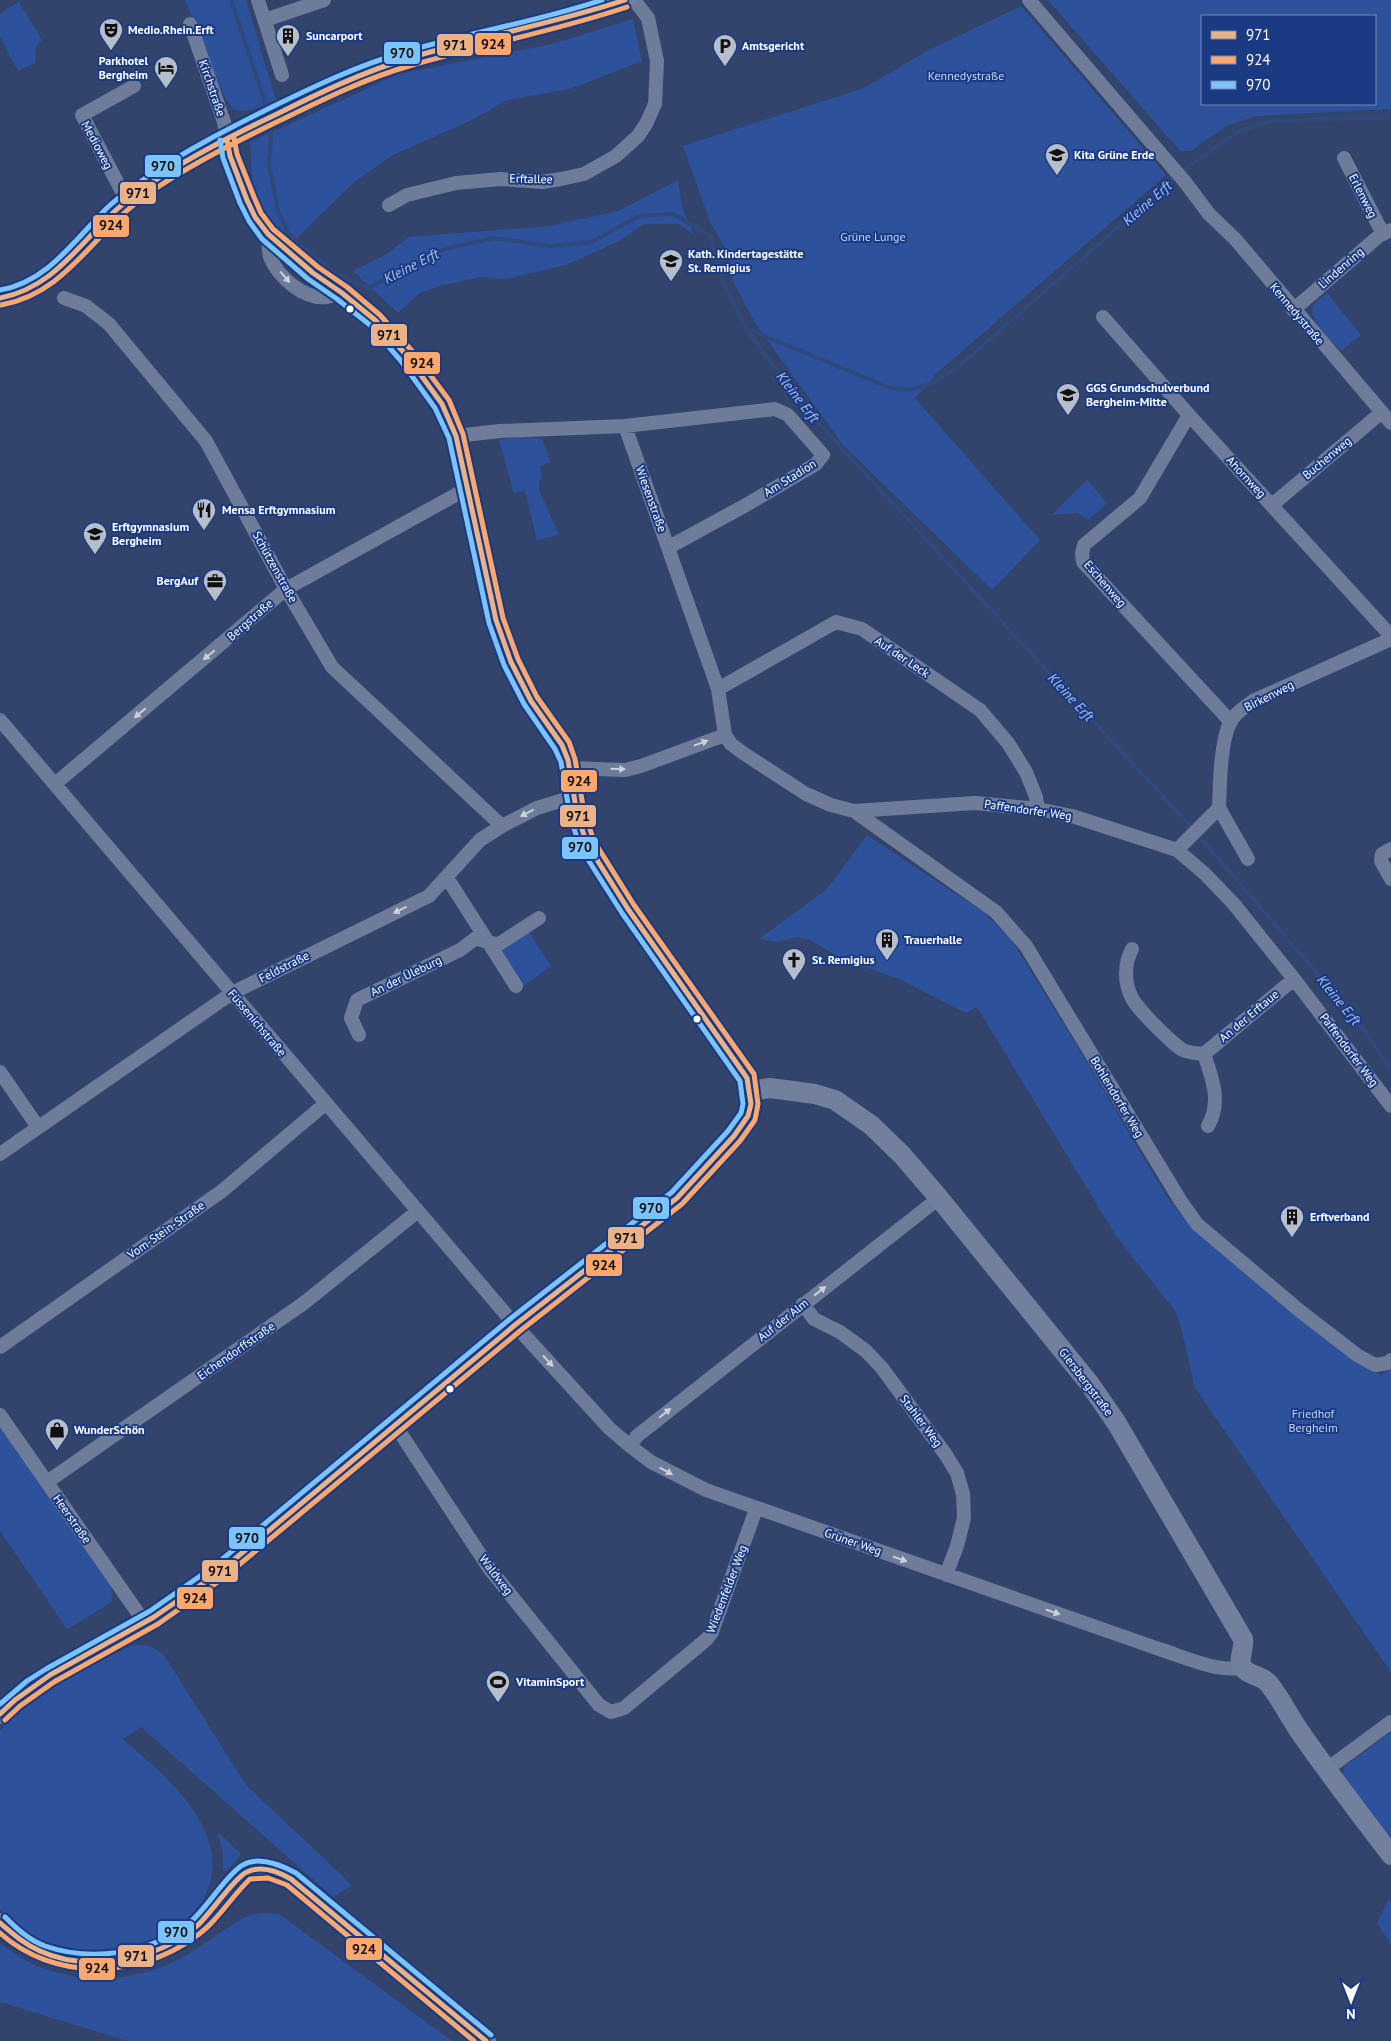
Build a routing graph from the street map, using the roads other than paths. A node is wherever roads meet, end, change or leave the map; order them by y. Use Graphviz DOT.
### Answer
graph roads {
  1 [pos="258,0"];
  2 [pos="324,0"];
  3 [pos="625,0"];
  4 [pos="634,0"];
  5 [pos="1029,0"];
  6 [pos="265,20"];
  7 [pos="190,24"];
  8 [pos="282,74"];
  9 [pos="134,86"];
  10 [pos="234,135"];
  11 [pos="1344,158"];
  12 [pos="127,201"];
  13 [pos="389,205"];
  14 [pos="1387,232"];
  15 [pos="0,298"];
  16 [pos="64,298"];
  17 [pos="1293,310"];
  18 [pos="1103,317"];
  19 [pos="1189,415"];
  20 [pos="1387,418"];
  21 [pos="625,426"];
  22 [pos="456,436"];
  23 [pos="468,488"];
  24 [pos="1272,504"];
  25 [pos="669,547"];
  26 [pos="286,589"];
  27 [pos="1391,637"];
  28 [pos="718,689"];
  29 [pos="0,720"];
  30 [pos="1230,722"];
  31 [pos="725,734"];
  32 [pos="569,768"];
  33 [pos="55,784"];
  34 [pos="573,797"];
  35 [pos="1219,808"];
  36 [pos="1038,809"];
  37 [pos="854,811"];
  38 [pos="502,826"];
  39 [pos="1181,845"];
  40 [pos="1391,849"];
  41 [pos="1248,859"];
  42 [pos="444,879"];
  43 [pos="1391,879"];
  44 [pos="538,918"];
  45 [pos="488,943"];
  46 [pos="1132,949"];
  47 [pos="1294,979"];
  48 [pos="516,986"];
  49 [pos="232,993"];
  50 [pos="359,1035"];
  51 [pos="1204,1054"];
  52 [pos="0,1072"];
  53 [pos="750,1091"];
  54 [pos="325,1104"];
  55 [pos="1391,1106"];
  56 [pos="1208,1126"];
  57 [pos="38,1127"];
  58 [pos="0,1154"];
  59 [pos="939,1198"];
  60 [pos="418,1211"];
  61 [pos="803,1304"];
  62 [pos="515,1325"];
  63 [pos="0,1347"];
  64 [pos="1391,1360"];
  65 [pos="0,1415"];
  66 [pos="395,1426"];
  67 [pos="630,1446"];
  68 [pos="47,1482"];
  69 [pos="756,1509"];
  70 [pos="946,1575"];
  71 [pos="145,1623"];
  72 [pos="1242,1666"];
  73 [pos="611,1712"];
  74 [pos="0,1714"];
  75 [pos="1391,1722"];
  76 [pos="1327,1769"];
  77 [pos="1391,1854"];
  78 [pos="0,1923"];
  79 [pos="486,2041"];
  1 -- 6 [label="street"];
  2 -- 6 [label="street"];
  3 -- 10 [label="main road"];
  4 -- 13 [label="street, Erftallee"];
  5 -- 17 [label="street, Kennedystraße"];
  6 -- 8 [label="street"];
  7 -- 10 [label="street, Kirchstraße"];
  9 -- 12 [label="street, Medioweg"];
  10 -- 12 [label="main road"];
  10 -- 22 [label="main road, Kirchstraße"];
  11 -- 14 [label="street, Erlenweg"];
  12 -- 15 [label="main road"];
  14 -- 17 [label="street, Lindenring"];
  16 -- 26 [label="street, Schützenstraße"];
  17 -- 20 [label="street, Kennedystraße"];
  18 -- 19 [label="street, Ahornweg"];
  19 -- 24 [label="street, Ahornweg"];
  19 -- 30 [label="street, Eschenweg"];
  20 -- 24 [label="street, Buchenweg"];
  21 -- 22 [label="street"];
  21 -- 25 [label="street, Wiesenstraße"];
  21 -- 25 [label="street, Am Stadion"];
  22 -- 23 [label="main road, Kirchstraße"];
  23 -- 26 [label="street, Bergstraße"];
  23 -- 32 [label="main road, Kirchstraße"];
  24 -- 27 [label="street, Ahornweg"];
  25 -- 28 [label="street, Wiesenstraße"];
  26 -- 33 [label="street, Bergstraße, one-way"];
  26 -- 38 [label="street, Schützenstraße"];
  27 -- 30 [label="street, Birkenweg"];
  28 -- 31 [label="street, Wiesenstraße"];
  28 -- 36 [label="street, Auf der Leck"];
  29 -- 33 [label="street, Füssenichstraße"];
  30 -- 35 [label="street"];
  32 -- 31 [label="street, one-way"];
  31 -- 37 [label="street, Paffendorfer Weg"];
  32 -- 34 [label="main road, Kirchstraße"];
  33 -- 49 [label="street, Füssenichstraße"];
  34 -- 38 [label="street, Feldstraße, one-way"];
  34 -- 53 [label="main road, Kirchstraße"];
  35 -- 39 [label="street"];
  35 -- 41 [label="street"];
  36 -- 37 [label="street, Paffendorfer Weg"];
  36 -- 39 [label="street, Paffendorfer Weg"];
  37 -- 64 [label="street, Bohlendorfer Weg"];
  38 -- 42 [label="street, Feldstraße"];
  39 -- 47 [label="street, Paffendorfer Weg"];
  40 -- 43 [label="street"];
  42 -- 45 [label="street"];
  42 -- 49 [label="street, Feldstraße, one-way"];
  44 -- 45 [label="street, An der Üleburg"];
  45 -- 48 [label="street"];
  45 -- 50 [label="street, An der Üleburg"];
  46 -- 51 [label="street"];
  47 -- 51 [label="street, An der Erftaue"];
  47 -- 55 [label="street, Paffendorfer Weg"];
  49 -- 54 [label="street, Füssenichstraße"];
  49 -- 57 [label="street, Feldstraße"];
  51 -- 56 [label="street"];
  52 -- 57 [label="street"];
  53 -- 59 [label="main road, Giersbergstraße"];
  53 -- 62 [label="main road, Kirchstraße"];
  54 -- 60 [label="street, Füssenichstraße"];
  54 -- 63 [label="street, Vom-Stein-Straße"];
  57 -- 58 [label="street, Feldstraße"];
  61 -- 59 [label="street, Auf der Alm, one-way"];
  59 -- 72 [label="main road, Giersbergstraße"];
  60 -- 62 [label="street, Füssenichstraße"];
  60 -- 68 [label="street, Eichendorffstraße"];
  67 -- 61 [label="street, Auf der Alm, one-way"];
  61 -- 70 [label="street, Stahler Weg"];
  62 -- 66 [label="main road"];
  62 -- 67 [label="street, Grüner Weg, one-way"];
  65 -- 68 [label="street, Heerstraße"];
  66 -- 71 [label="main road"];
  66 -- 73 [label="street, Waldweg"];
  67 -- 69 [label="street, Grüner Weg, one-way"];
  68 -- 71 [label="street, Heerstraße"];
  69 -- 70 [label="street, Grüner Weg, one-way"];
  69 -- 73 [label="street, Wiedenfelder Weg"];
  70 -- 72 [label="street, Grüner Weg, one-way"];
  71 -- 74 [label="main road"];
  72 -- 76 [label="main road"];
  75 -- 76 [label="street"];
  76 -- 77 [label="main road"];
  78 -- 79 [label="main road"];
}
